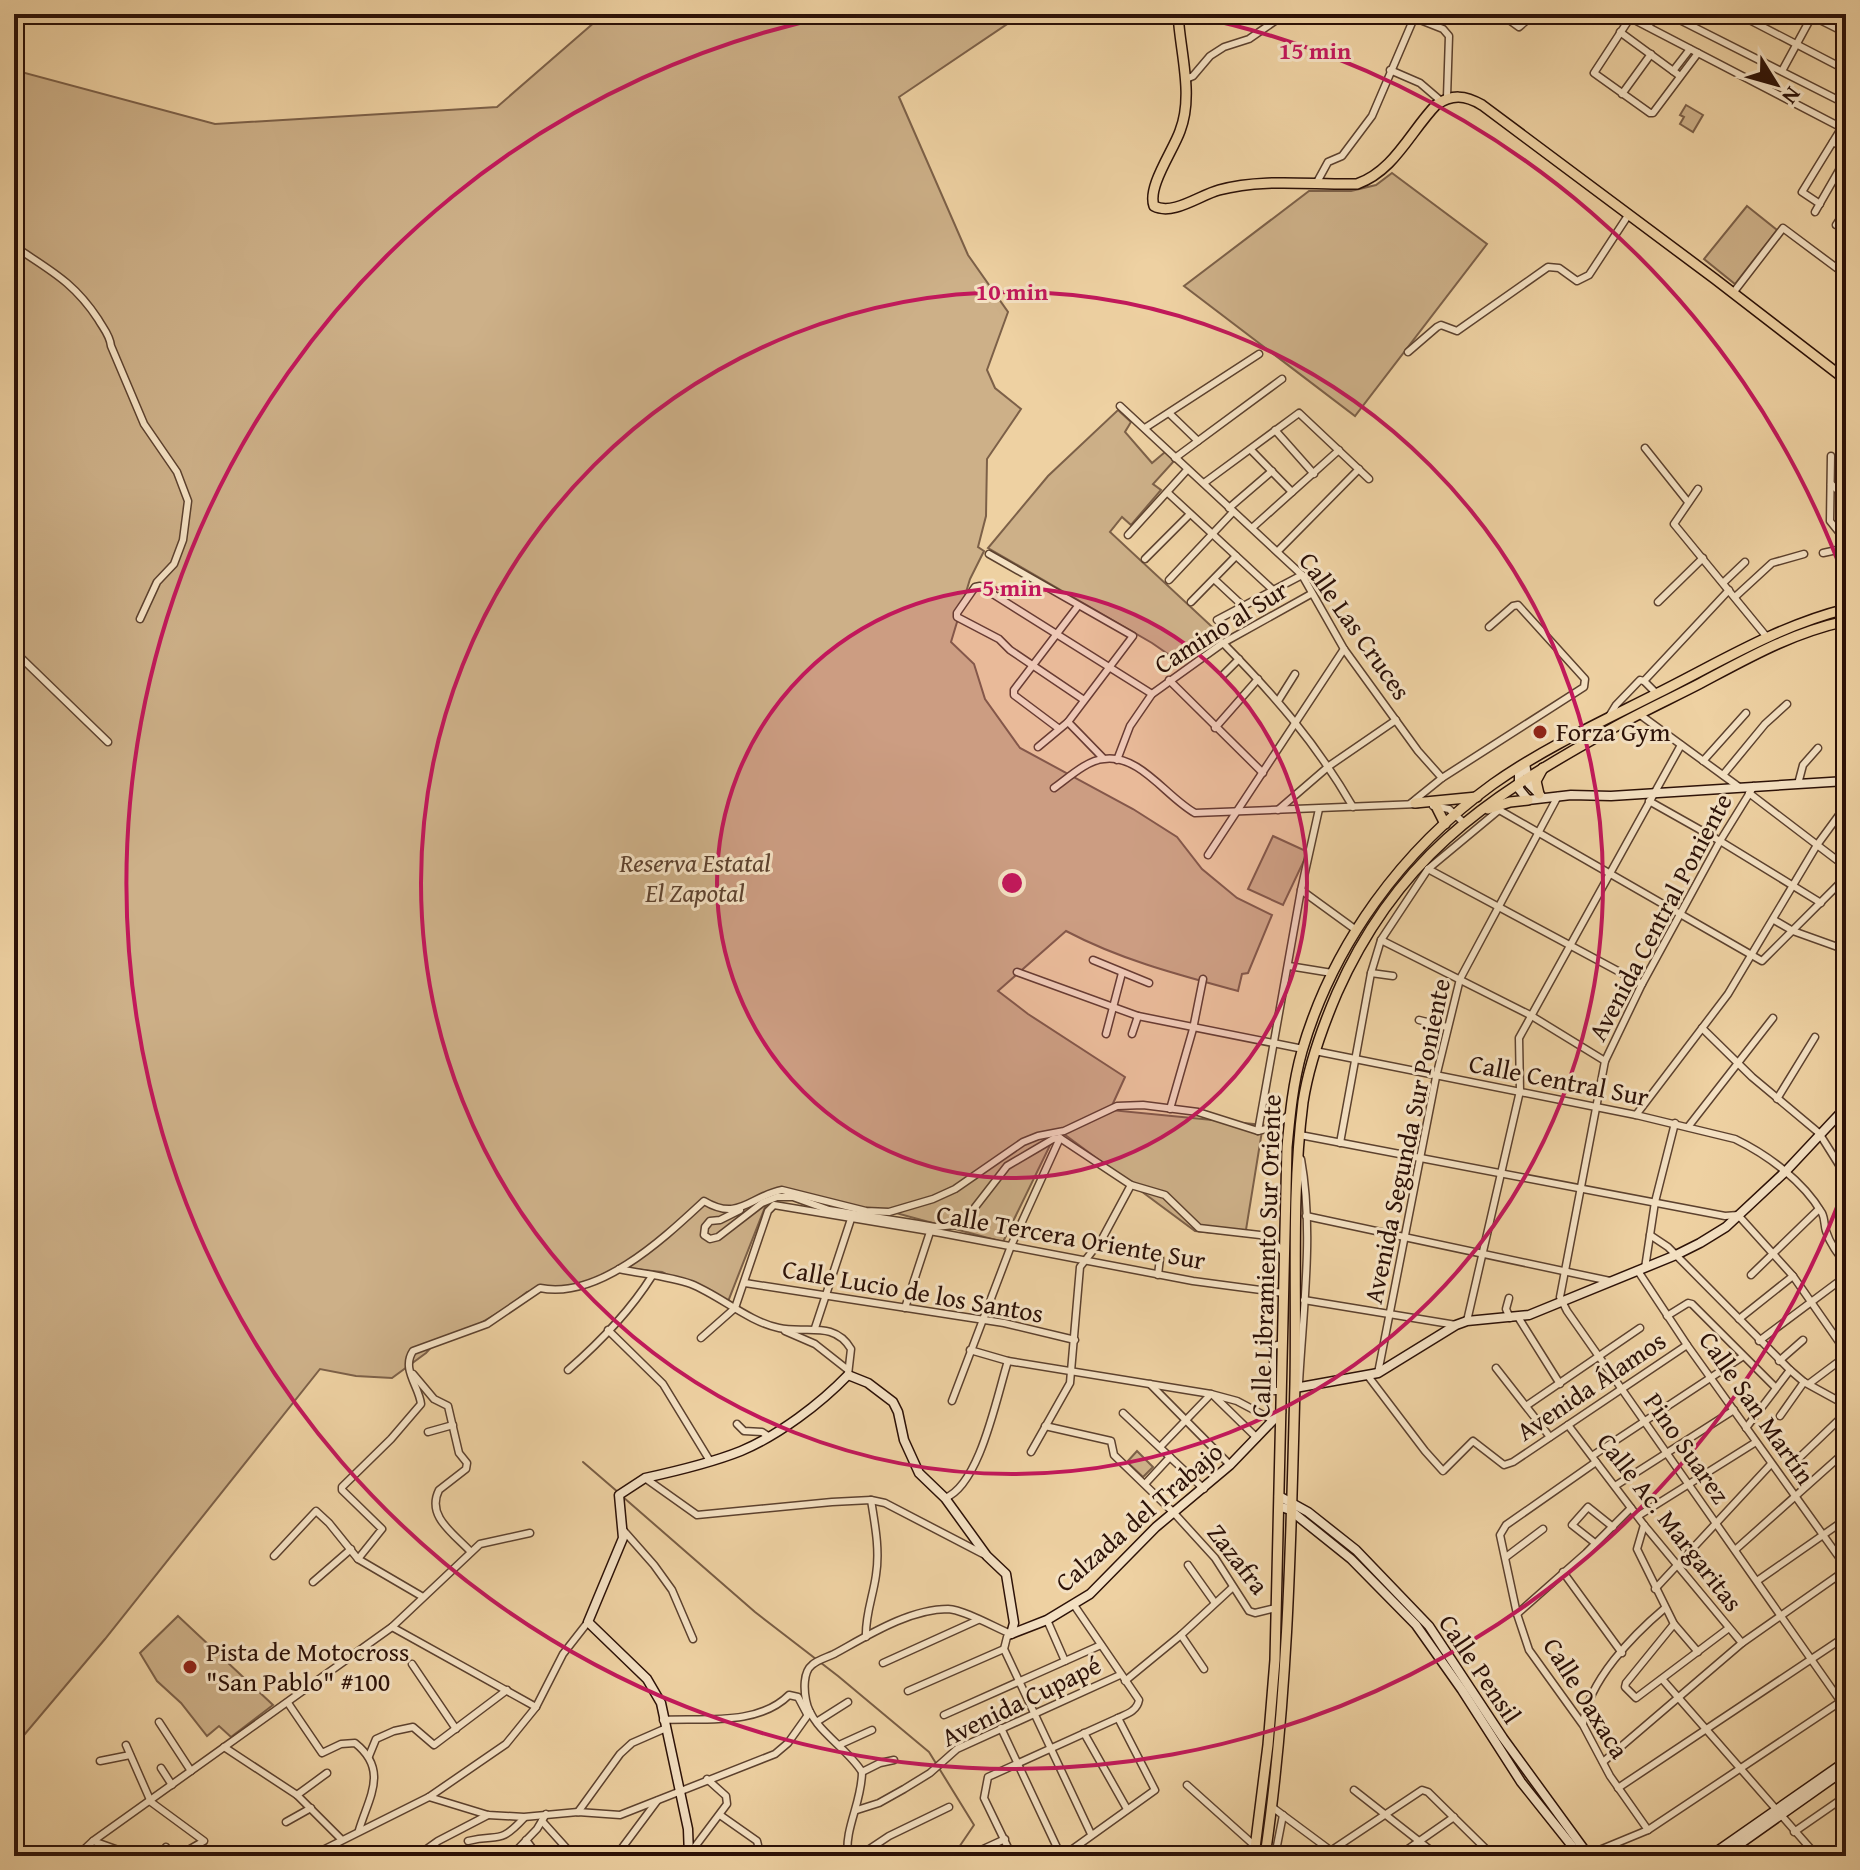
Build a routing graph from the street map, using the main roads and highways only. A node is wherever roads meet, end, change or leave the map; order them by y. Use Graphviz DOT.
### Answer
graph roads {
  1 [pos="1178,14"];
  2 [pos="1846,380"];
  3 [pos="1846,609"];
  4 [pos="1846,621"];
  5 [pos="1548,763"];
  6 [pos="1542,796"];
  7 [pos="1477,797"];
  8 [pos="1528,800"];
  9 [pos="1413,803"];
  10 [pos="1436,806"];
  11 [pos="1473,815"];
  12 [pos="1445,824"];
  13 [pos="1255,1851"];
  14 [pos="1265,1856"];
  1 -- 2 [label="main road"];
  3 -- 7 [label="main road, Calle Libramiento Sur Oriente"];
  4 -- 5 [label="main road, Calle Libramiento Sur Oriente"];
  5 -- 6 [label="main road"];
  5 -- 11 [label="main road, Calle Libramiento Sur Oriente"];
  7 -- 9 [label="main road"];
  7 -- 12 [label="main road, Calle Libramiento Sur Oriente"];
  8 -- 11 [label="main road"];
  10 -- 12 [label="main road"];
  11 -- 14 [label="main road, Calle Libramiento Sur Oriente"];
  12 -- 13 [label="main road, Calle Libramiento Sur Oriente"];
}
